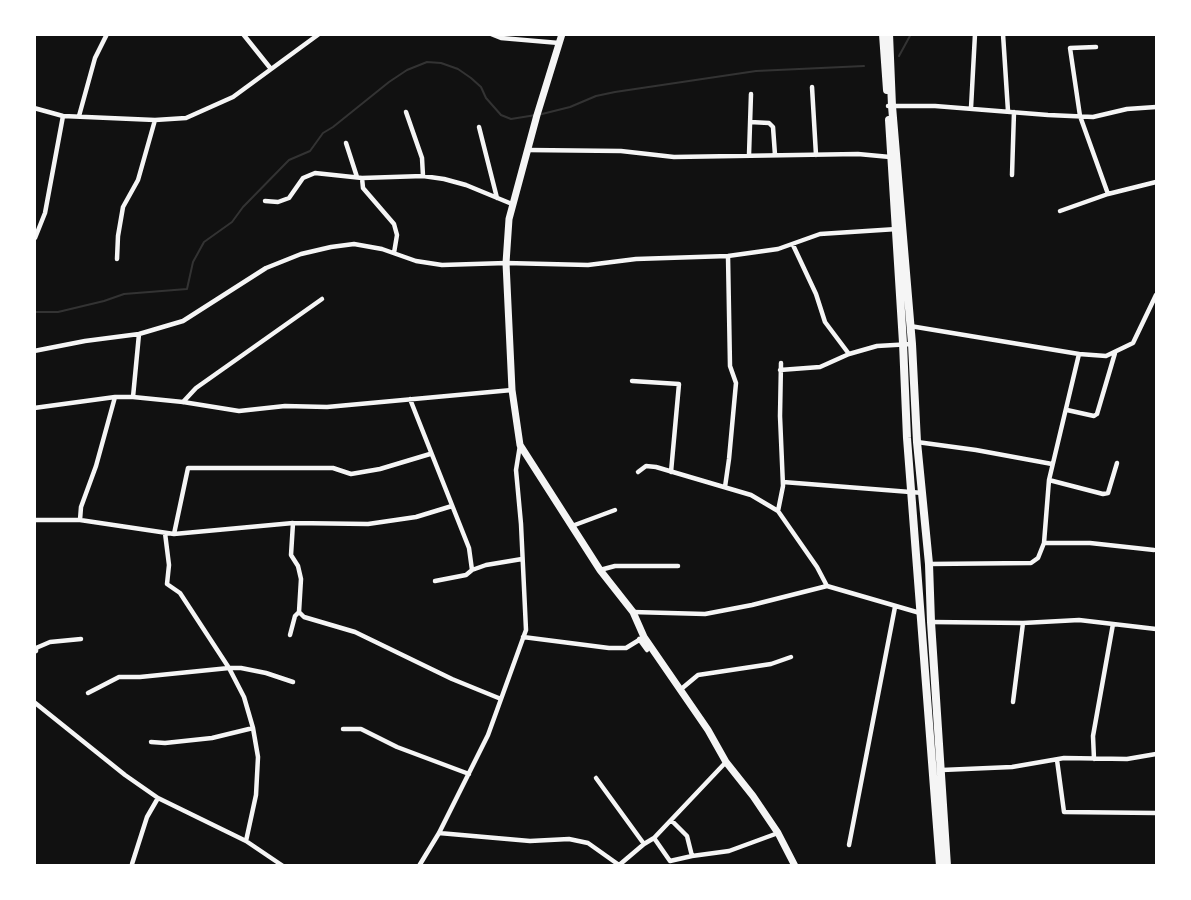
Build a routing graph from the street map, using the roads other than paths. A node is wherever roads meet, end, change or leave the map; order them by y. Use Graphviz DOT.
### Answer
graph roads {
  1 [pos="107,34"];
  2 [pos="243,34"];
  3 [pos="319,34"];
  4 [pos="491,34"];
  5 [pos="562,34"];
  6 [pos="883,34"];
  7 [pos="889,34"];
  8 [pos="975,34"];
  9 [pos="1003,34"];
  10 [pos="559,43"];
  11 [pos="1096,47"];
  12 [pos="271,69"];
  13 [pos="812,87"];
  14 [pos="751,94"];
  15 [pos="890,106"];
  16 [pos="1156,106"];
  17 [pos="34,108"];
  18 [pos="971,108"];
  19 [pos="406,112"];
  20 [pos="1011,112"];
  21 [pos="63,116"];
  22 [pos="79,116"];
  23 [pos="1080,116"];
  24 [pos="155,120"];
  25 [pos="750,122"];
  26 [pos="479,127"];
  27 [pos="346,143"];
  28 [pos="528,150"];
  29 [pos="749,154"];
  30 [pos="776,155"];
  31 [pos="816,155"];
  32 [pos="890,157"];
  33 [pos="1012,175"];
  34 [pos="423,176"];
  35 [pos="359,177"];
  36 [pos="1156,183"];
  37 [pos="1108,194"];
  38 [pos="496,198"];
  39 [pos="265,201"];
  40 [pos="512,204"];
  41 [pos="1060,211"];
  42 [pos="899,229"];
  43 [pos="35,238"];
  44 [pos="793,245"];
  45 [pos="394,253"];
  46 [pos="728,256"];
  47 [pos="117,259"];
  48 [pos="507,263"];
  49 [pos="1156,295"];
  50 [pos="322,299"];
  51 [pos="910,326"];
  52 [pos="139,334"];
  53 [pos="908,344"];
  54 [pos="34,351"];
  55 [pos="1115,353"];
  56 [pos="849,354"];
  57 [pos="1079,354"];
  58 [pos="781,363"];
  59 [pos="780,369"];
  60 [pos="632,381"];
  61 [pos="512,390"];
  62 [pos="114,397"];
  63 [pos="133,397"];
  64 [pos="410,399"];
  65 [pos="183,402"];
  66 [pos="34,408"];
  67 [pos="1067,410"];
  68 [pos="917,442"];
  69 [pos="520,445"];
  70 [pos="430,454"];
  71 [pos="1116,463"];
  72 [pos="1052,464"];
  73 [pos="638,472"];
  74 [pos="671,472"];
  75 [pos="1049,480"];
  76 [pos="783,482"];
  77 [pos="725,487"];
  78 [pos="911,493"];
  79 [pos="923,493"];
  80 [pos="452,506"];
  81 [pos="615,510"];
  82 [pos="778,511"];
  83 [pos="35,520"];
  84 [pos="80,520"];
  85 [pos="293,523"];
  86 [pos="572,526"];
  87 [pos="165,533"];
  88 [pos="174,534"];
  89 [pos="1044,543"];
  90 [pos="1154,550"];
  91 [pos="522,559"];
  92 [pos="929,564"];
  93 [pos="678,566"];
  94 [pos="472,570"];
  95 [pos="600,570"];
  96 [pos="435,581"];
  97 [pos="827,586"];
  98 [pos="895,606"];
  99 [pos="299,612"];
  100 [pos="633,612"];
  101 [pos="920,613"];
  102 [pos="931,622"];
  103 [pos="1023,623"];
  104 [pos="1113,624"];
  105 [pos="1156,629"];
  106 [pos="290,635"];
  107 [pos="523,637"];
  108 [pos="641,638"];
  109 [pos="81,639"];
  110 [pos="34,640"];
  111 [pos="35,650"];
  112 [pos="647,650"];
  113 [pos="791,657"];
  114 [pos="229,668"];
  115 [pos="293,682"];
  116 [pos="680,690"];
  117 [pos="88,693"];
  118 [pos="501,699"];
  119 [pos="34,702"];
  120 [pos="1013,702"];
  121 [pos="253,728"];
  122 [pos="343,729"];
  123 [pos="151,742"];
  124 [pos="1156,754"];
  125 [pos="1094,759"];
  126 [pos="1058,760"];
  127 [pos="726,762"];
  128 [pos="942,770"];
  129 [pos="469,774"];
  130 [pos="596,778"];
  131 [pos="158,798"];
  132 [pos="1156,813"];
  133 [pos="672,821"];
  134 [pos="439,833"];
  135 [pos="778,833"];
  136 [pos="654,838"];
  137 [pos="246,841"];
  138 [pos="644,844"];
  139 [pos="849,845"];
  140 [pos="692,856"];
  141 [pos="132,864"];
  142 [pos="619,865"];
  143 [pos="283,866"];
  144 [pos="419,866"];
  145 [pos="795,866"];
  146 [pos="940,866"];
  147 [pos="947,866"];
  1 -- 22 [label="street"];
  2 -- 12 [label="street"];
  3 -- 12 [label="street"];
  4 -- 10 [label="street"];
  5 -- 10 [label="main road"];
  6 -- 15 [label="highway"];
  7 -- 15 [label="highway"];
  8 -- 18 [label="street"];
  9 -- 20 [label="street"];
  10 -- 28 [label="main road"];
  11 -- 23 [label="street"];
  12 -- 24 [label="street"];
  13 -- 31 [label="street"];
  14 -- 25 [label="street"];
  15 -- 18 [label="street"];
  15 -- 32 [label="highway"];
  15 -- 42 [label="highway"];
  16 -- 23 [label="street"];
  17 -- 21 [label="street"];
  18 -- 20 [label="street"];
  19 -- 34 [label="street"];
  20 -- 23 [label="street"];
  20 -- 33 [label="street"];
  21 -- 22 [label="street"];
  21 -- 43 [label="street"];
  22 -- 24 [label="street"];
  23 -- 37 [label="street"];
  24 -- 47 [label="street"];
  25 -- 29 [label="street"];
  25 -- 30 [label="street"];
  26 -- 38 [label="street"];
  27 -- 35 [label="street"];
  28 -- 29 [label="street"];
  28 -- 40 [label="main road"];
  29 -- 30 [label="street"];
  30 -- 31 [label="street"];
  31 -- 32 [label="street"];
  32 -- 42 [label="highway"];
  34 -- 35 [label="street"];
  34 -- 38 [label="street"];
  35 -- 39 [label="street"];
  35 -- 45 [label="street"];
  36 -- 37 [label="street"];
  37 -- 41 [label="street"];
  38 -- 40 [label="street"];
  40 -- 48 [label="main road"];
  42 -- 44 [label="street"];
  42 -- 51 [label="highway"];
  42 -- 53 [label="highway"];
  44 -- 46 [label="street"];
  44 -- 56 [label="street"];
  45 -- 48 [label="street"];
  45 -- 52 [label="street"];
  46 -- 48 [label="street"];
  46 -- 77 [label="street"];
  48 -- 61 [label="main road"];
  49 -- 55 [label="street"];
  50 -- 65 [label="street"];
  51 -- 53 [label="highway"];
  51 -- 57 [label="street"];
  52 -- 54 [label="street"];
  52 -- 63 [label="street"];
  53 -- 56 [label="street"];
  53 -- 68 [label="highway"];
  53 -- 78 [label="highway"];
  55 -- 57 [label="street"];
  55 -- 67 [label="street"];
  56 -- 59 [label="street"];
  57 -- 67 [label="street"];
  58 -- 59 [label="street"];
  59 -- 76 [label="street"];
  60 -- 74 [label="street"];
  61 -- 64 [label="street"];
  61 -- 69 [label="main road"];
  62 -- 63 [label="street"];
  62 -- 66 [label="street"];
  62 -- 84 [label="street"];
  63 -- 65 [label="street"];
  64 -- 65 [label="street"];
  64 -- 70 [label="street"];
  67 -- 72 [label="street"];
  68 -- 72 [label="street"];
  68 -- 79 [label="highway"];
  69 -- 86 [label="main road"];
  69 -- 91 [label="street"];
  70 -- 80 [label="street"];
  70 -- 88 [label="street"];
  71 -- 75 [label="street"];
  72 -- 75 [label="street"];
  73 -- 74 [label="street"];
  74 -- 77 [label="street"];
  75 -- 89 [label="street"];
  76 -- 78 [label="street"];
  76 -- 82 [label="street"];
  77 -- 82 [label="street"];
  78 -- 79 [label="street"];
  78 -- 101 [label="highway"];
  79 -- 92 [label="highway"];
  80 -- 85 [label="street"];
  80 -- 94 [label="street"];
  81 -- 86 [label="street"];
  82 -- 97 [label="street"];
  83 -- 84 [label="street"];
  84 -- 87 [label="street"];
  85 -- 88 [label="street"];
  85 -- 99 [label="street"];
  86 -- 95 [label="main road"];
  87 -- 88 [label="street"];
  87 -- 114 [label="street"];
  89 -- 90 [label="street"];
  89 -- 92 [label="street"];
  91 -- 94 [label="street"];
  91 -- 107 [label="street"];
  92 -- 102 [label="highway"];
  93 -- 95 [label="street"];
  94 -- 96 [label="street"];
  95 -- 100 [label="main road"];
  97 -- 98 [label="street"];
  97 -- 100 [label="street"];
  98 -- 101 [label="street"];
  98 -- 139 [label="street"];
  99 -- 106 [label="street"];
  99 -- 118 [label="street"];
  100 -- 108 [label="main road"];
  101 -- 146 [label="highway"];
  102 -- 103 [label="street"];
  102 -- 128 [label="highway"];
  103 -- 104 [label="street"];
  103 -- 120 [label="street"];
  104 -- 105 [label="street"];
  104 -- 125 [label="street"];
  107 -- 108 [label="street"];
  107 -- 118 [label="street"];
  108 -- 112 [label="street"];
  108 -- 116 [label="main road"];
  109 -- 111 [label="street"];
  110 -- 111 [label="street"];
  113 -- 116 [label="street"];
  114 -- 115 [label="street"];
  114 -- 117 [label="street"];
  114 -- 121 [label="street"];
  116 -- 127 [label="main road"];
  118 -- 129 [label="street"];
  119 -- 131 [label="street"];
  121 -- 123 [label="street"];
  121 -- 137 [label="street"];
  122 -- 129 [label="street"];
  124 -- 125 [label="street"];
  125 -- 126 [label="street"];
  126 -- 128 [label="street"];
  126 -- 132 [label="street"];
  127 -- 133 [label="street"];
  127 -- 135 [label="main road"];
  128 -- 147 [label="highway"];
  129 -- 134 [label="street"];
  130 -- 138 [label="street"];
  131 -- 137 [label="street"];
  131 -- 141 [label="street"];
  133 -- 136 [label="street"];
  133 -- 140 [label="street"];
  134 -- 142 [label="street"];
  134 -- 144 [label="street"];
  135 -- 140 [label="street"];
  135 -- 145 [label="main road"];
  136 -- 138 [label="street"];
  136 -- 140 [label="street"];
  137 -- 143 [label="street"];
  138 -- 142 [label="street"];
}
